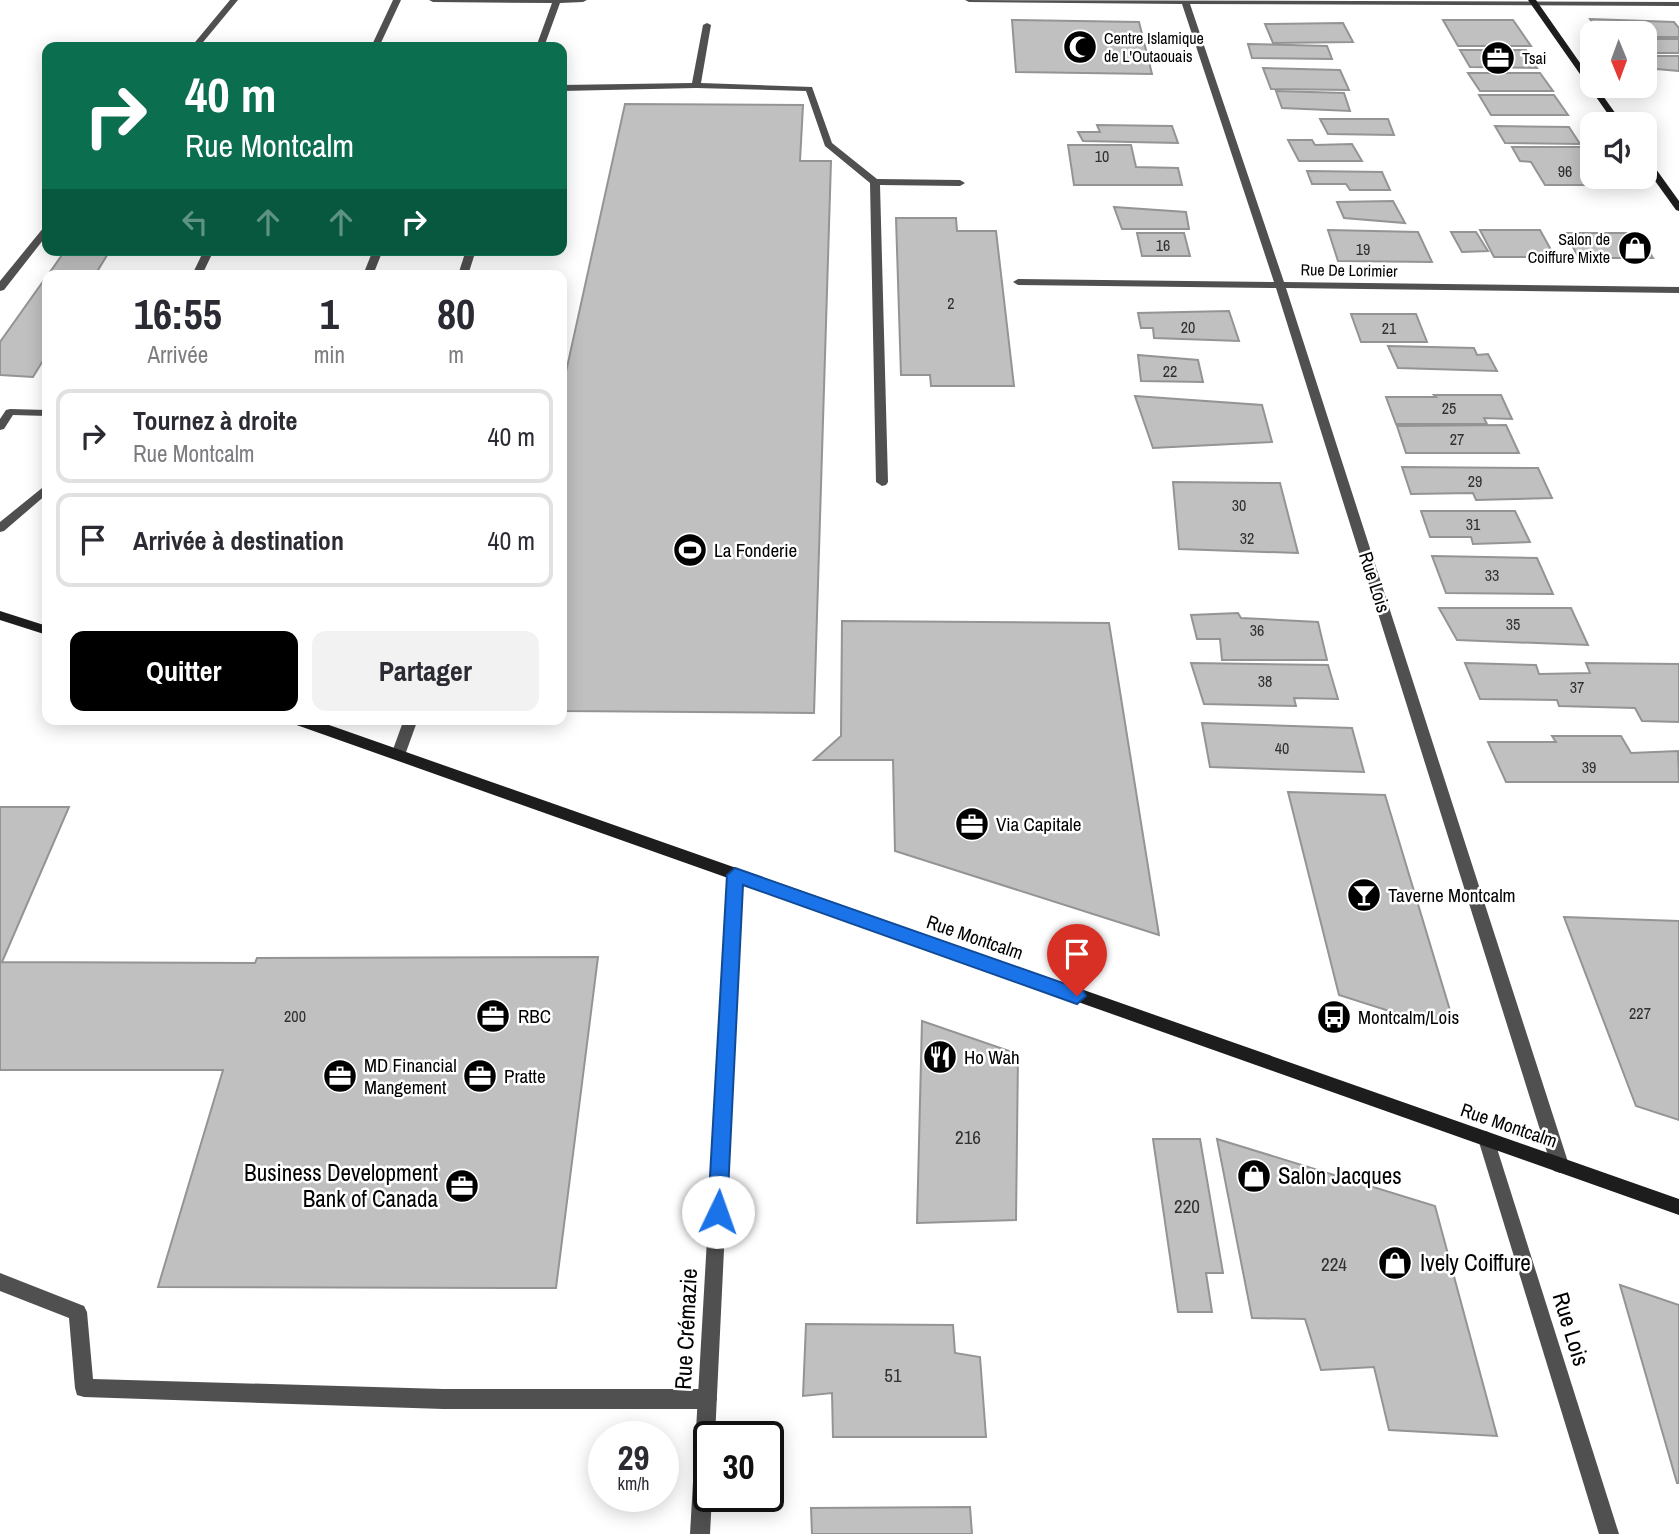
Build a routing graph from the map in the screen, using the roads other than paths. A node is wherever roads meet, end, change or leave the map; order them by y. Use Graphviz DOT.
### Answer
graph roads {
  1 [pos="234,0"];
  2 [pos="397,0"];
  3 [pos="433,0"];
  4 [pos="583,0"];
  5 [pos="969,0"];
  6 [pos="556,1"];
  7 [pos="1185,1"];
  8 [pos="1533,2"];
  9 [pos="1679,4"];
  10 [pos="707,25"];
  11 [pos="199,42"];
  12 [pos="377,42"];
  13 [pos="542,42"];
  14 [pos="695,85"];
  15 [pos="567,88"];
  16 [pos="1611,112"];
  17 [pos="1657,177"];
  18 [pos="875,182"];
  19 [pos="960,183"];
  20 [pos="1679,208"];
  21 [pos="42,235"];
  22 [pos="1018,282"];
  23 [pos="1280,285"];
  24 [pos="0,288"];
  25 [pos="1679,290"];
  26 [pos="42,413"];
  27 [pos="0,427"];
  28 [pos="882,482"];
  29 [pos="42,492"];
  30 [pos="0,528"];
  31 [pos="0,615"];
  32 [pos="42,629"];
  33 [pos="313,725"];
  34 [pos="409,725"];
  35 [pos="398,755"];
  36 [pos="735,875"];
  37 [pos="1486,1139"];
  38 [pos="1560,1165"];
  39 [pos="1679,1207"];
  40 [pos="0,1282"];
  41 [pos="707,1399"];
  42 [pos="701,1534"];
  43 [pos="1609,1534"];
  1 -- 11 [label="street"];
  2 -- 12 [label="street"];
  3 -- 6 [label="street"];
  4 -- 6 [label="street"];
  5 -- 7 [label="street"];
  6 -- 13 [label="street"];
  7 -- 8 [label="street"];
  7 -- 23 [label="street, Rue Lois"];
  8 -- 9 [label="street"];
  8 -- 16 [label="main road"];
  10 -- 14 [label="street"];
  14 -- 15 [label="street"];
  14 -- 18 [label="street"];
  17 -- 20 [label="main road"];
  18 -- 19 [label="street"];
  18 -- 28 [label="street"];
  21 -- 24 [label="street"];
  22 -- 23 [label="street, Rue De Lorimier"];
  23 -- 25 [label="street, Rue De Lorimier"];
  23 -- 38 [label="street, Rue Lois"];
  26 -- 27 [label="street"];
  29 -- 30 [label="street"];
  31 -- 32 [label="main road"];
  33 -- 35 [label="main road, Rue Montcalm"];
  34 -- 35 [label="street"];
  35 -- 36 [label="main road, Rue Montcalm"];
  36 -- 37 [label="main road, Rue Montcalm"];
  36 -- 41 [label="street, Rue Crémazie"];
  37 -- 38 [label="main road, Rue Montcalm"];
  37 -- 43 [label="street, Rue Lois"];
  38 -- 39 [label="main road, Rue Montcalm"];
  40 -- 41 [label="street"];
  41 -- 42 [label="street, Rue Crémazie"];
}
